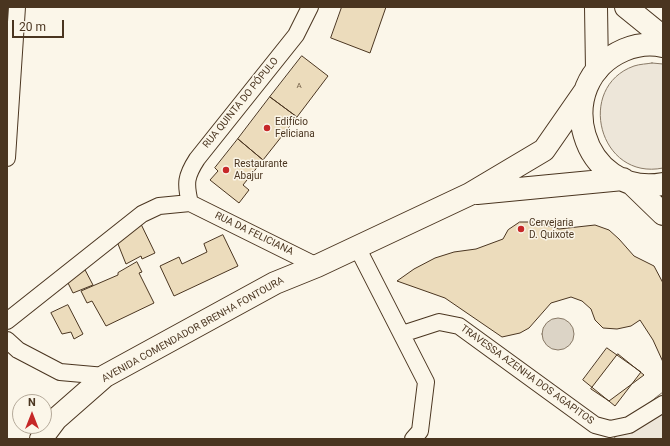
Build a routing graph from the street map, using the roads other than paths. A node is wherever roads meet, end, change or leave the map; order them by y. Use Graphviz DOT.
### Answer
graph roads {
  1 [pos="17,7"];
  2 [pos="310,7"];
  3 [pos="596,7"];
  4 [pos="626,7"];
  5 [pos="663,37"];
  6 [pos="663,46"];
  7 [pos="597,70"];
  8 [pos="585,91"];
  9 [pos="7,158"];
  10 [pos="627,181"];
  11 [pos="663,184"];
  12 [pos="470,194"];
  13 [pos="190,203"];
  14 [pos="663,214"];
  15 [pos="357,247"];
  16 [pos="317,266"];
  17 [pos="7,321"];
  18 [pos="402,334"];
  19 [pos="7,340"];
  20 [pos="105,376"];
  21 [pos="663,404"];
  22 [pos="41,439"];
  23 [pos="413,439"];
  1 -- 9 [label="street"];
  2 -- 13 [label="street, RUA QUINTA DO PÓPULO"];
  3 -- 7 [label="main road"];
  4 -- 5 [label="main road"];
  6 -- 7 [label="main road"];
  7 -- 8 [label="main road"];
  8 -- 10 [label="main road"];
  8 -- 12 [label="main road, AVENIDA COMENDADOR BRENHA FONTOURA"];
  10 -- 11 [label="main road"];
  10 -- 12 [label="main road, AVENIDA COMENDADOR BRENHA FONTOURA"];
  10 -- 14 [label="main road"];
  12 -- 15 [label="main road, AVENIDA COMENDADOR BRENHA FONTOURA"];
  13 -- 16 [label="street, RUA DA FELICIANA"];
  13 -- 17 [label="street"];
  15 -- 16 [label="main road, AVENIDA COMENDADOR BRENHA FONTOURA"];
  15 -- 18 [label="street"];
  16 -- 20 [label="main road, AVENIDA COMENDADOR BRENHA FONTOURA"];
  18 -- 21 [label="street, TRAVESSA AZENHA DOS AGAPITOS"];
  18 -- 23 [label="street"];
  19 -- 20 [label="street"];
  20 -- 22 [label="main road, AVENIDA COMENDADOR BRENHA FONTOURA"];
}
